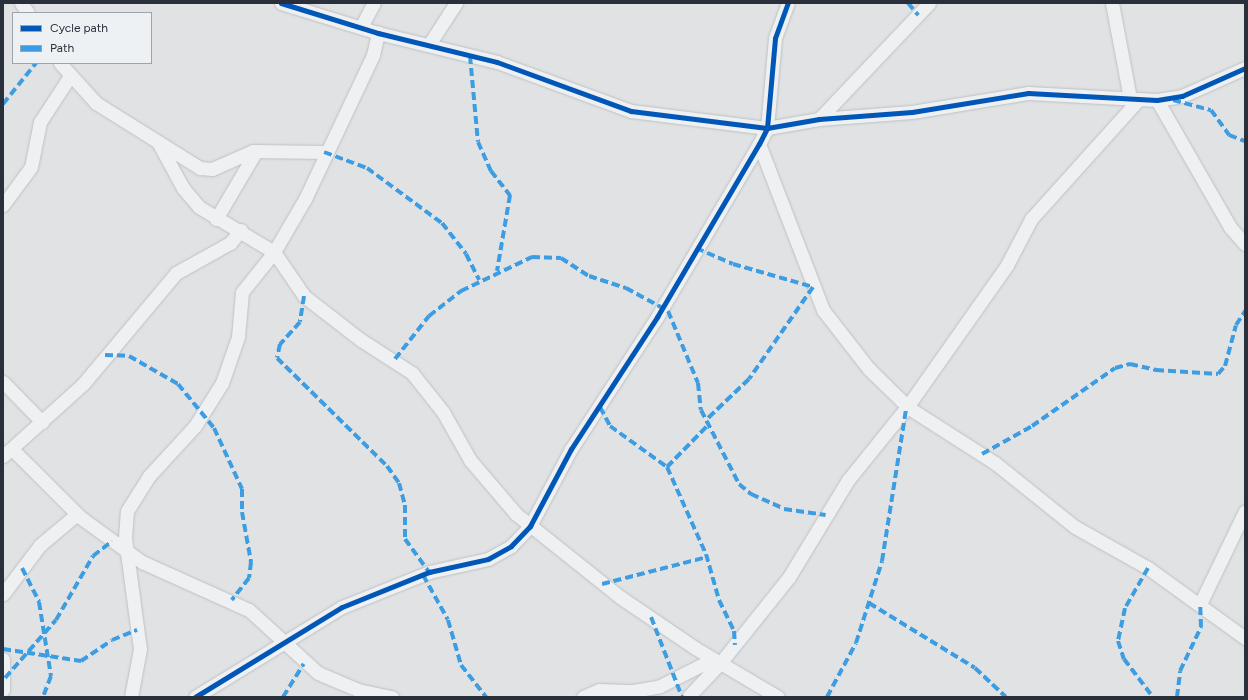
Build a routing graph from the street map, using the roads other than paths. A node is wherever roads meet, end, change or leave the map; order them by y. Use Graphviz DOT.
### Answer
graph roads {
  1 [pos="22,3"];
  2 [pos="280,3"];
  3 [pos="374,3"];
  4 [pos="456,3"];
  5 [pos="788,3"];
  6 [pos="929,3"];
  7 [pos="1112,3"];
  8 [pos="27,12"];
  9 [pos="361,27"];
  10 [pos="378,33"];
  11 [pos="430,43"];
  12 [pos="61,64"];
  13 [pos="1245,68"];
  14 [pos="70,76"];
  15 [pos="1135,99"];
  16 [pos="1157,100"];
  17 [pos="819,119"];
  18 [pos="767,128"];
  19 [pos="159,144"];
  20 [pos="759,144"];
  21 [pos="256,151"];
  22 [pos="324,152"];
  23 [pos="3,205"];
  24 [pos="216,219"];
  25 [pos="241,230"];
  26 [pos="1245,244"];
  27 [pos="274,252"];
  28 [pos="3,382"];
  29 [pos="908,407"];
  30 [pos="42,422"];
  31 [pos="8,453"];
  32 [pos="1245,510"];
  33 [pos="77,514"];
  34 [pos="530,526"];
  35 [pos="127,551"];
  36 [pos="3,594"];
  37 [pos="1200,604"];
  38 [pos="1245,638"];
  39 [pos="286,644"];
  40 [pos="3,659"];
  41 [pos="717,661"];
  42 [pos="3,690"];
  43 [pos="131,697"];
  44 [pos="195,697"];
  45 [pos="392,697"];
  46 [pos="583,697"];
  47 [pos="688,697"];
  48 [pos="778,697"];
  1 -- 8 [label="street"];
  2 -- 9 [label="street"];
  3 -- 9 [label="street"];
  4 -- 11 [label="street"];
  5 -- 18 [label="street"];
  6 -- 17 [label="street"];
  7 -- 15 [label="street"];
  9 -- 10 [label="street"];
  10 -- 11 [label="street"];
  10 -- 22 [label="street"];
  11 -- 18 [label="street"];
  12 -- 14 [label="street"];
  13 -- 16 [label="street"];
  14 -- 19 [label="street"];
  14 -- 23 [label="street"];
  15 -- 16 [label="street"];
  15 -- 17 [label="street"];
  15 -- 29 [label="street"];
  16 -- 26 [label="street"];
  17 -- 18 [label="street"];
  18 -- 20 [label="street"];
  19 -- 21 [label="street"];
  19 -- 24 [label="street"];
  20 -- 29 [label="street"];
  20 -- 34 [label="street"];
  21 -- 22 [label="street"];
  21 -- 24 [label="street"];
  22 -- 27 [label="street"];
  24 -- 25 [label="street"];
  25 -- 27 [label="street"];
  25 -- 30 [label="street"];
  27 -- 34 [label="street"];
  27 -- 35 [label="street"];
  28 -- 30 [label="street"];
  29 -- 37 [label="street"];
  29 -- 41 [label="street"];
  30 -- 31 [label="street"];
  31 -- 33 [label="street"];
  32 -- 37 [label="street"];
  33 -- 35 [label="street"];
  33 -- 36 [label="street"];
  34 -- 39 [label="street"];
  34 -- 41 [label="street"];
  35 -- 39 [label="street"];
  35 -- 43 [label="street"];
  37 -- 38 [label="street"];
  39 -- 44 [label="street"];
  39 -- 45 [label="street"];
  40 -- 42 [label="street"];
  41 -- 46 [label="street"];
  41 -- 47 [label="street"];
  41 -- 48 [label="street"];
}
